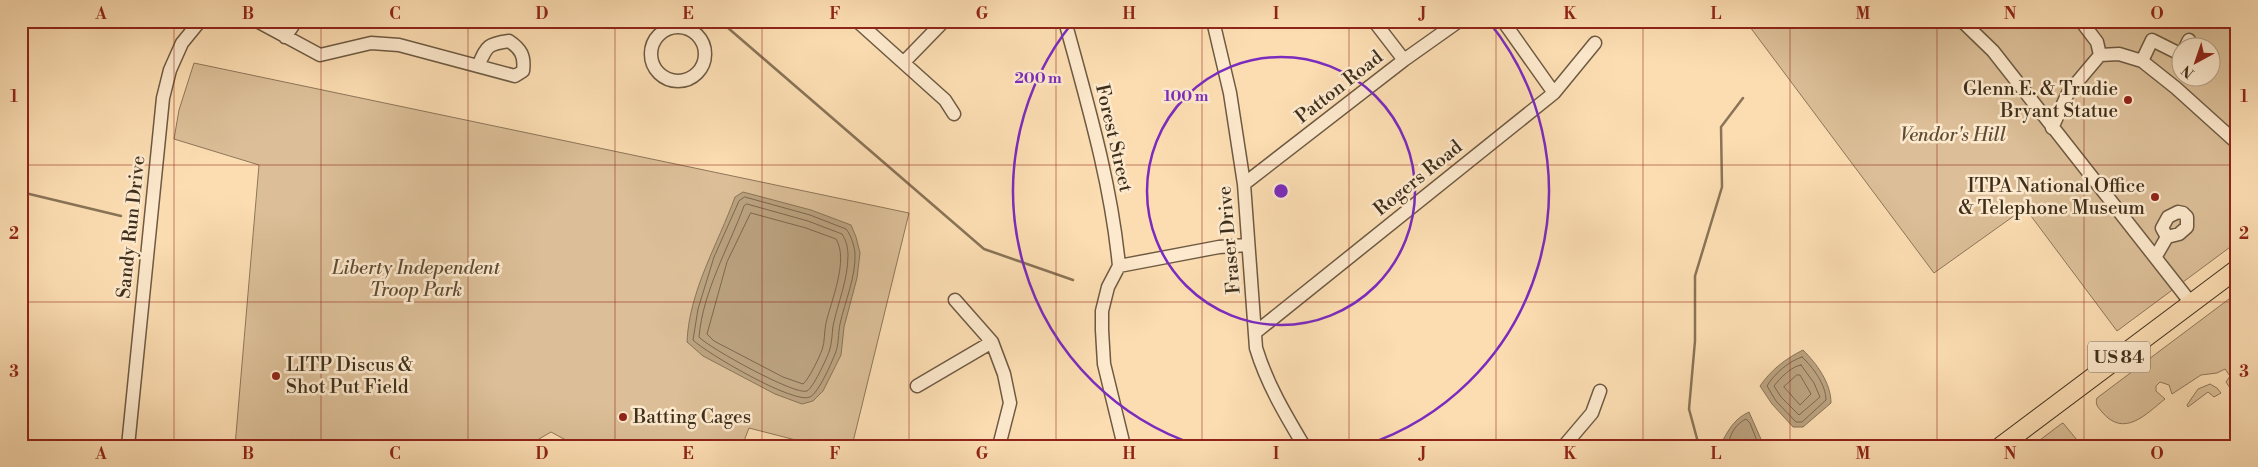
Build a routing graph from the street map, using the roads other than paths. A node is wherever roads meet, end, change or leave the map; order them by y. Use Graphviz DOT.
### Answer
graph roads {
  1 [pos="200,21"];
  2 [pos="257,21"];
  3 [pos="296,21"];
  4 [pos="857,21"];
  5 [pos="947,21"];
  6 [pos="1065,21"];
  7 [pos="1213,21"];
  8 [pos="1374,21"];
  9 [pos="1459,21"];
  10 [pos="1503,21"];
  11 [pos="1962,21"];
  12 [pos="2081,21"];
  13 [pos="674,24"];
  14 [pos="285,36"];
  15 [pos="1595,43"];
  16 [pos="2170,49"];
  17 [pos="2100,55"];
  18 [pos="1404,60"];
  19 [pos="2142,61"];
  20 [pos="904,62"];
  21 [pos="478,66"];
  22 [pos="1554,93"];
  23 [pos="954,114"];
  24 [pos="2052,128"];
  25 [pos="2237,144"];
  26 [pos="1244,184"];
  27 [pos="2167,237"];
  28 [pos="1248,245"];
  29 [pos="2156,256"];
  30 [pos="1120,266"];
  31 [pos="2237,269"];
  32 [pos="955,300"];
  33 [pos="2191,303"];
  34 [pos="1256,332"];
  35 [pos="992,342"];
  36 [pos="917,386"];
  37 [pos="1600,391"];
  38 [pos="2004,445"];
  39 [pos="128,446"];
  40 [pos="998,446"];
  41 [pos="1124,446"];
  42 [pos="1304,446"];
  43 [pos="1564,446"];
  1 -- 39 [label="street, Sandy Run Drive"];
  2 -- 14 [label="street"];
  3 -- 14 [label="street"];
  4 -- 20 [label="street"];
  5 -- 20 [label="street"];
  6 -- 30 [label="street, Forest Street"];
  7 -- 26 [label="street, Fraser Drive"];
  8 -- 18 [label="street"];
  9 -- 18 [label="street, Patton Road"];
  10 -- 22 [label="street"];
  11 -- 24 [label="street"];
  12 -- 17 [label="street"];
  13 -- 13 [label="street"];
  14 -- 21 [label="street"];
  15 -- 22 [label="street, Rogers Road"];
  16 -- 19 [label="street"];
  17 -- 19 [label="street"];
  17 -- 24 [label="street"];
  18 -- 26 [label="street, Patton Road"];
  19 -- 25 [label="street"];
  20 -- 23 [label="street"];
  22 -- 34 [label="street, Rogers Road"];
  24 -- 29 [label="street"];
  26 -- 28 [label="street, Fraser Drive"];
  27 -- 29 [label="street"];
  28 -- 30 [label="street"];
  28 -- 34 [label="street, Fraser Drive"];
  29 -- 33 [label="street"];
  30 -- 41 [label="street"];
  31 -- 33 [label="highway, US 84"];
  32 -- 35 [label="street"];
  33 -- 38 [label="highway, US 84"];
  34 -- 42 [label="street, Fraser Drive"];
  35 -- 36 [label="street"];
  35 -- 40 [label="street"];
  37 -- 43 [label="street"];
}
